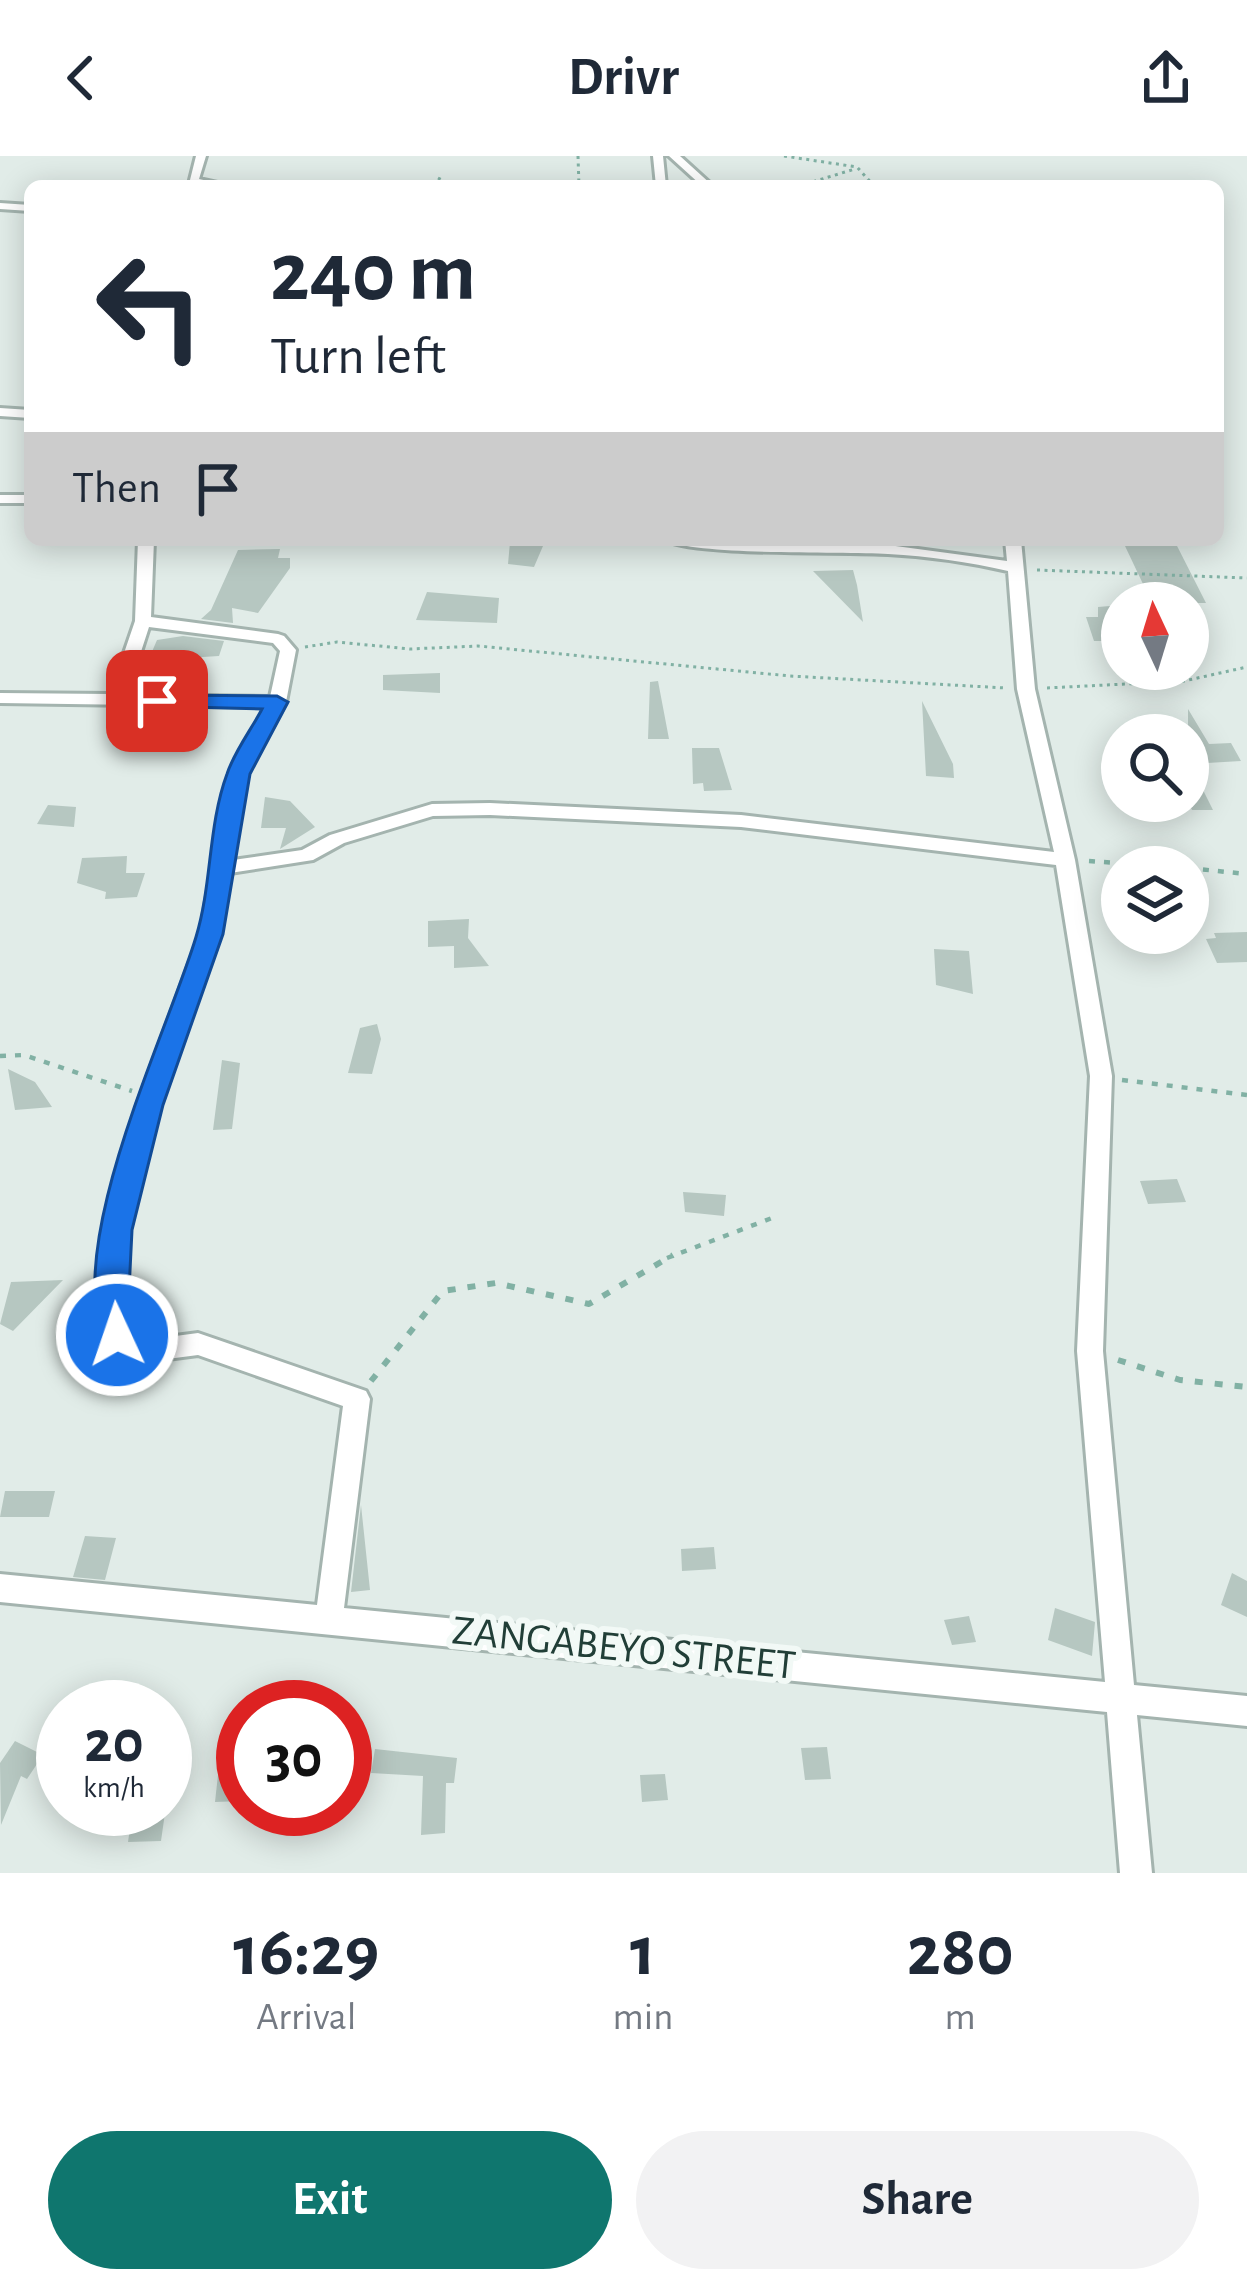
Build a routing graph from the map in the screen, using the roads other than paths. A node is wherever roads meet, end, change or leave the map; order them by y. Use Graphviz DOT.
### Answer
graph roads {
  1 [pos="674,156"];
  2 [pos="701,180"];
  3 [pos="146,546"];
  4 [pos="729,546"];
  5 [pos="793,546"];
  6 [pos="862,546"];
  7 [pos="1014,546"];
  8 [pos="1016,568"];
  9 [pos="143,621"];
  10 [pos="0,698"];
  11 [pos="117,700"];
  12 [pos="277,702"];
  13 [pos="1065,860"];
  14 [pos="220,868"];
  15 [pos="0,1588"];
  16 [pos="329,1618"];
  17 [pos="1124,1699"];
  18 [pos="1247,1711"];
  19 [pos="1136,1873"];
  1 -- 2 [label="street"];
  3 -- 9 [label="street"];
  4 -- 5 [label="street"];
  6 -- 8 [label="street"];
  7 -- 8 [label="street"];
  8 -- 13 [label="street"];
  9 -- 11 [label="street"];
  9 -- 12 [label="street"];
  10 -- 11 [label="street"];
  11 -- 12 [label="street"];
  12 -- 14 [label="street"];
  13 -- 14 [label="street"];
  13 -- 17 [label="street"];
  14 -- 16 [label="street"];
  15 -- 16 [label="street, ZANGABEYO STREET"];
  16 -- 17 [label="street, ZANGABEYO STREET"];
  17 -- 18 [label="street, ZANGABEYO STREET"];
  17 -- 19 [label="street"];
}
